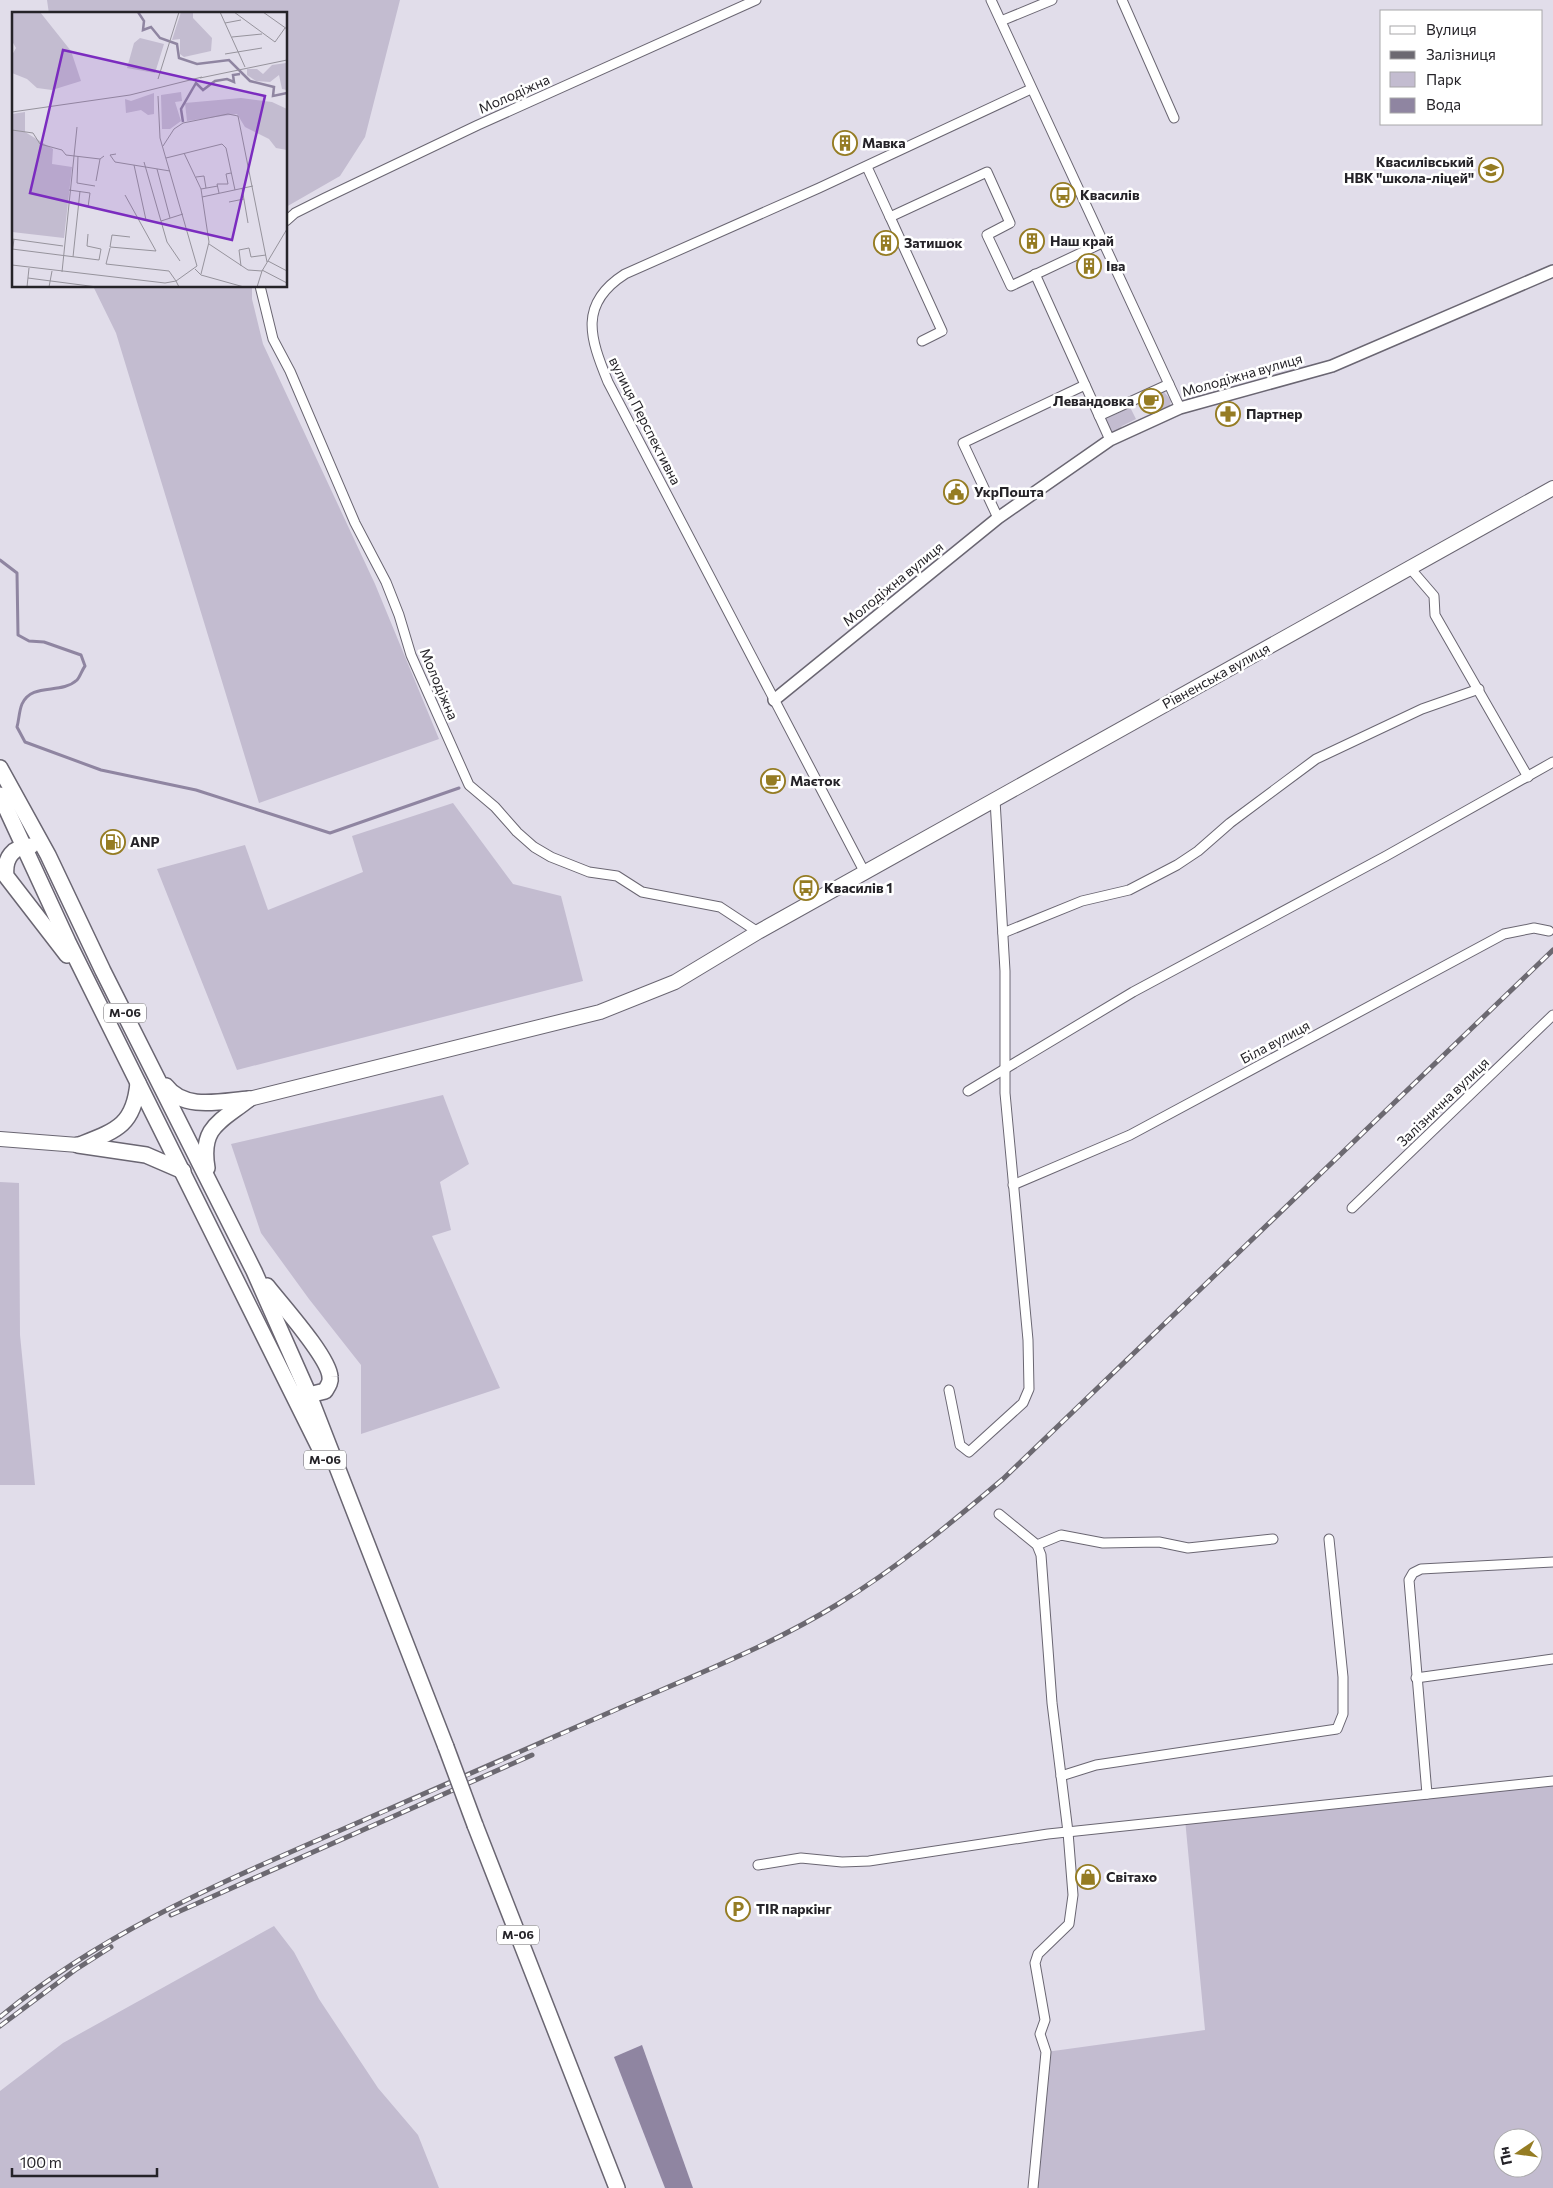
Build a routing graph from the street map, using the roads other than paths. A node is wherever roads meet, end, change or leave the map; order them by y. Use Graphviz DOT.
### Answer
graph roads {
  1 [pos="756,0"];
  2 [pos="991,0"];
  3 [pos="1052,0"];
  4 [pos="1122,0"];
  5 [pos="1001,21"];
  6 [pos="1031,89"];
  7 [pos="1174,118"];
  8 [pos="867,167"];
  9 [pos="890,217"];
  10 [pos="288,219"];
  11 [pos="1102,243"];
  12 [pos="1553,271"];
  13 [pos="1035,274"];
  14 [pos="260,288"];
  15 [pos="922,340"];
  16 [pos="1169,384"];
  17 [pos="1085,385"];
  18 [pos="1180,408"];
  19 [pos="1099,416"];
  20 [pos="1110,440"];
  21 [pos="1553,488"];
  22 [pos="998,518"];
  23 [pos="1409,567"];
  24 [pos="1479,689"];
  25 [pos="774,700"];
  26 [pos="1553,762"];
  27 [pos="0,768"];
  28 [pos="1528,776"];
  29 [pos="0,795"];
  30 [pos="996,800"];
  31 [pos="23,846"];
  32 [pos="43,846"];
  33 [pos="865,873"];
  34 [pos="1549,931"];
  35 [pos="758,932"];
  36 [pos="1003,934"];
  37 [pos="84,975"];
  38 [pos="1553,1015"];
  39 [pos="148,1060"];
  40 [pos="1005,1068"];
  41 [pos="138,1083"];
  42 [pos="968,1091"];
  43 [pos="248,1099"];
  44 [pos="0,1139"];
  45 [pos="78,1145"];
  46 [pos="183,1171"];
  47 [pos="209,1180"];
  48 [pos="1013,1185"];
  49 [pos="1352,1208"];
  50 [pos="254,1271"];
  51 [pos="284,1378"];
  52 [pos="949,1390"];
  53 [pos="309,1396"];
  54 [pos="999,1514"];
  55 [pos="1273,1539"];
  56 [pos="1329,1539"];
  57 [pos="366,1542"];
  58 [pos="1037,1545"];
  59 [pos="1553,1562"];
  60 [pos="1553,1659"];
  61 [pos="1416,1678"];
  62 [pos="1061,1776"];
  63 [pos="1553,1782"];
  64 [pos="1427,1794"];
  65 [pos="1068,1832"];
  66 [pos="758,1865"];
  67 [pos="617,2188"];
  68 [pos="1033,2188"];
  1 -- 10 [label="street, Молодіжна"];
  2 -- 5 [label="street"];
  3 -- 5 [label="street"];
  4 -- 7 [label="street"];
  5 -- 6 [label="street"];
  6 -- 8 [label="street, вулиця Перспективна"];
  6 -- 11 [label="street"];
  8 -- 9 [label="street"];
  8 -- 25 [label="street, вулиця Перспективна"];
  9 -- 13 [label="street"];
  9 -- 15 [label="street"];
  11 -- 13 [label="street"];
  11 -- 16 [label="street"];
  12 -- 18 [label="street, Молодіжна вулиця"];
  13 -- 17 [label="street"];
  14 -- 35 [label="street, Молодіжна"];
  16 -- 18 [label="street"];
  16 -- 19 [label="street"];
  17 -- 19 [label="street"];
  17 -- 22 [label="street"];
  18 -- 20 [label="street, Молодіжна вулиця"];
  19 -- 20 [label="street"];
  20 -- 22 [label="street, Молодіжна вулиця"];
  21 -- 23 [label="main road, Рівненська вулиця"];
  22 -- 25 [label="street, Молодіжна вулиця"];
  23 -- 24 [label="street"];
  23 -- 30 [label="main road, Рівненська вулиця"];
  24 -- 28 [label="street"];
  24 -- 36 [label="street"];
  25 -- 33 [label="street, вулиця Перспективна"];
  26 -- 28 [label="street"];
  27 -- 32 [label="highway, М-06"];
  28 -- 40 [label="street"];
  29 -- 31 [label="highway, М-06"];
  30 -- 33 [label="main road, Рівненська вулиця"];
  30 -- 36 [label="street"];
  31 -- 32 [label="highway"];
  31 -- 37 [label="highway, М-06"];
  31 -- 37 [label="highway"];
  32 -- 39 [label="highway, М-06"];
  33 -- 35 [label="main road, Рівненська вулиця"];
  34 -- 48 [label="street, Біла вулиця"];
  35 -- 43 [label="main road, Рівненська вулиця"];
  36 -- 40 [label="street"];
  37 -- 41 [label="highway, М-06"];
  38 -- 49 [label="street, Залізнична вулиця"];
  39 -- 43 [label="highway"];
  39 -- 47 [label="highway, М-06"];
  40 -- 42 [label="street"];
  40 -- 48 [label="street"];
  41 -- 45 [label="highway"];
  41 -- 46 [label="highway, М-06"];
  43 -- 47 [label="highway"];
  44 -- 45 [label="main road"];
  45 -- 46 [label="highway"];
  46 -- 51 [label="highway, М-06"];
  47 -- 50 [label="highway, М-06"];
  48 -- 52 [label="street"];
  50 -- 53 [label="highway, М-06"];
  50 -- 53 [label="highway"];
  51 -- 53 [label="highway"];
  51 -- 57 [label="highway, М-06"];
  53 -- 57 [label="highway, М-06"];
  54 -- 58 [label="street"];
  55 -- 58 [label="street"];
  56 -- 62 [label="street"];
  57 -- 67 [label="highway, М-06, bridge"];
  58 -- 62 [label="street"];
  59 -- 61 [label="street"];
  60 -- 61 [label="street"];
  61 -- 64 [label="street"];
  62 -- 65 [label="street"];
  63 -- 64 [label="street"];
  64 -- 65 [label="street"];
  65 -- 66 [label="street"];
  65 -- 68 [label="street"];
}
